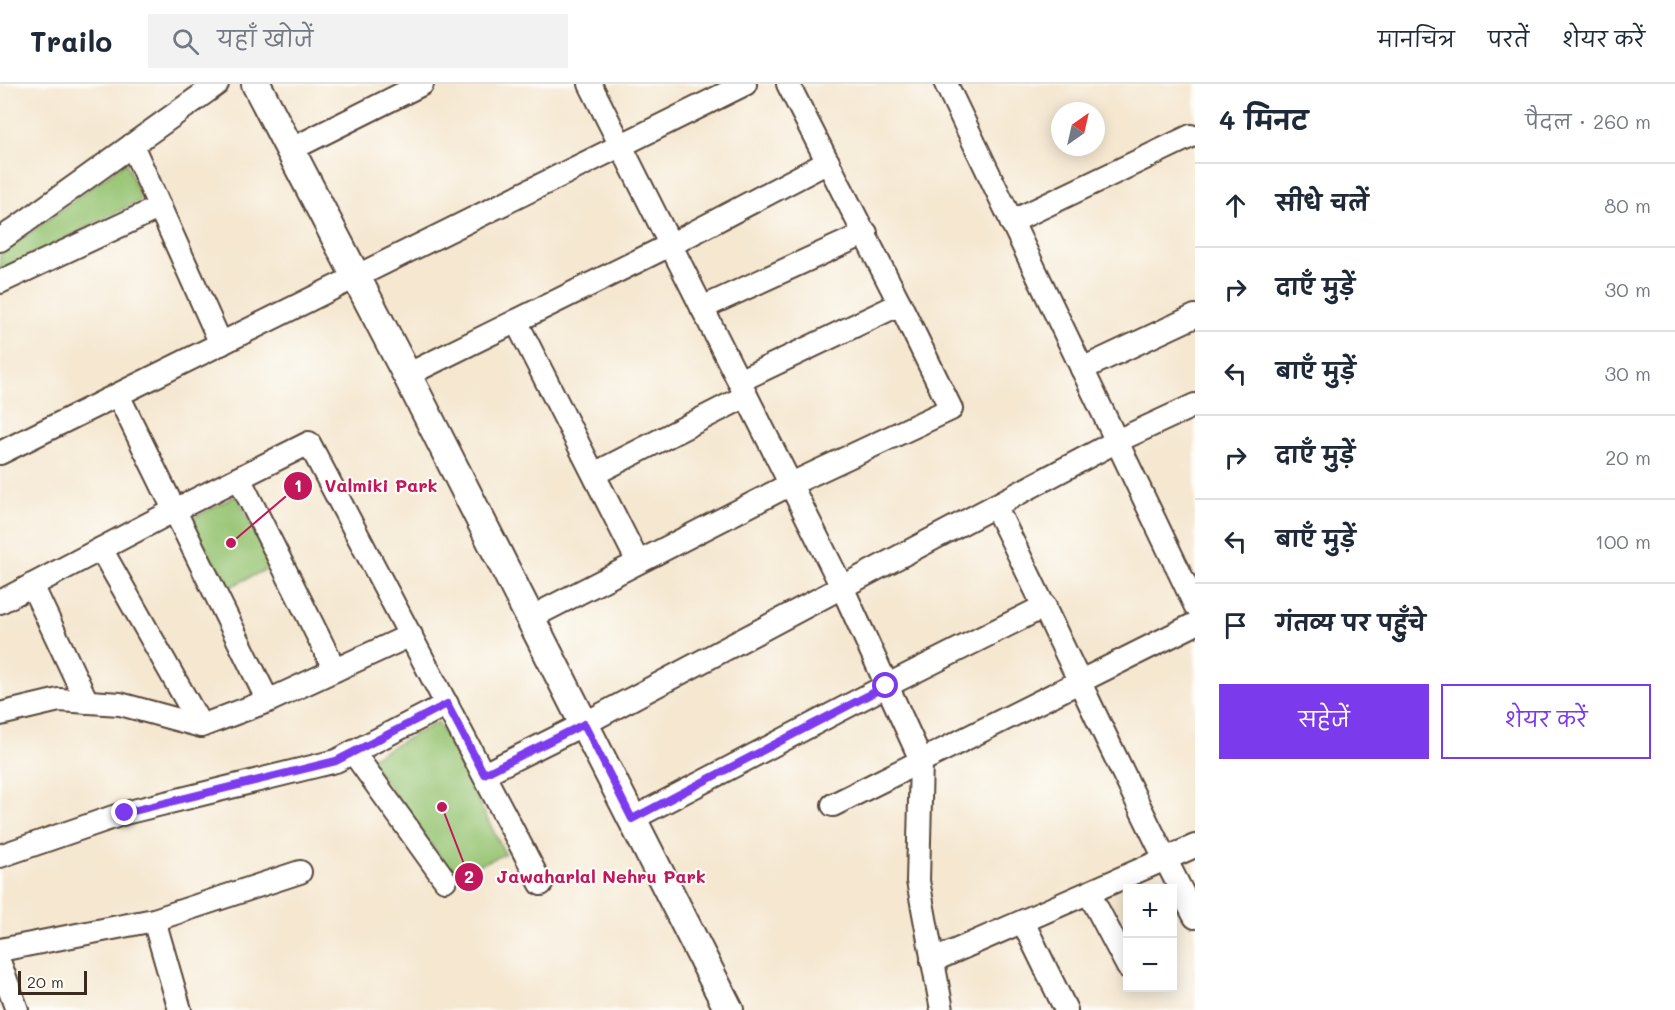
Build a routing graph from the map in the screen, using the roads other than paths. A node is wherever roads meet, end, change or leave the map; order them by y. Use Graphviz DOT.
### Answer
graph roads {
  1 [pos="217,84"];
  2 [pos="256,84"];
  3 [pos="590,84"];
  4 [pos="745,84"];
  5 [pos="788,84"];
  6 [pos="946,84"];
  7 [pos="415,86"];
  8 [pos="1191,136"];
  9 [pos="132,145"];
  10 [pos="620,146"];
  11 [pos="290,150"];
  12 [pos="828,162"];
  13 [pos="160,207"];
  14 [pos="1011,222"];
  15 [pos="866,233"];
  16 [pos="0,240"];
  17 [pos="670,245"];
  18 [pos="357,277"];
  19 [pos="0,282"];
  20 [pos="900,304"];
  21 [pos="702,308"];
  22 [pos="1195,316"];
  23 [pos="516,321"];
  24 [pos="221,344"];
  25 [pos="1082,369"];
  26 [pos="406,375"];
  27 [pos="742,389"];
  28 [pos="118,395"];
  29 [pos="1195,405"];
  30 [pos="1117,441"];
  31 [pos="0,453"];
  32 [pos="594,474"];
  33 [pos="239,478"];
  34 [pos="791,484"];
  35 [pos="995,506"];
  36 [pos="175,510"];
  37 [pos="101,549"];
  38 [pos="638,562"];
  39 [pos="1189,578"];
  40 [pos="32,585"];
  41 [pos="842,587"];
  42 [pos="0,602"];
  43 [pos="1195,605"];
  44 [pos="1045,606"];
  45 [pos="530,618"];
  46 [pos="1195,624"];
  47 [pos="411,635"];
  48 [pos="335,670"];
  49 [pos="1081,682"];
  50 [pos="886,686"];
  51 [pos="268,701"];
  52 [pos="87,702"];
  53 [pos="447,704"];
  54 [pos="0,714"];
  55 [pos="584,724"];
  56 [pos="201,726"];
  57 [pos="354,752"];
  58 [pos="921,760"];
  59 [pos="484,774"];
  60 [pos="833,805"];
  61 [pos="632,819"];
  62 [pos="1195,846"];
  63 [pos="0,856"];
  64 [pos="1165,860"];
  65 [pos="300,873"];
  66 [pos="445,880"];
  67 [pos="541,884"];
  68 [pos="1089,893"];
  69 [pos="1195,917"];
  70 [pos="154,920"];
  71 [pos="1023,922"];
  72 [pos="0,950"];
  73 [pos="1123,958"];
  74 [pos="932,961"];
  75 [pos="0,964"];
  76 [pos="17,1010"];
  77 [pos="180,1010"];
  78 [pos="729,1010"];
  79 [pos="942,1010"];
  80 [pos="1066,1010"];
  1 -- 9 [label="street"];
  2 -- 11 [label="street"];
  3 -- 10 [label="street"];
  4 -- 10 [label="street"];
  5 -- 12 [label="street"];
  6 -- 14 [label="street"];
  7 -- 11 [label="street"];
  8 -- 14 [label="street"];
  9 -- 13 [label="street"];
  9 -- 16 [label="street"];
  10 -- 17 [label="street"];
  10 -- 18 [label="street"];
  11 -- 18 [label="street"];
  12 -- 15 [label="street"];
  12 -- 17 [label="street"];
  13 -- 19 [label="street"];
  13 -- 24 [label="street"];
  14 -- 25 [label="street"];
  15 -- 20 [label="street"];
  15 -- 21 [label="street"];
  17 -- 21 [label="street"];
  17 -- 23 [label="street"];
  18 -- 24 [label="street"];
  18 -- 26 [label="street"];
  20 -- 27 [label="street"];
  20 -- 34 [label="street"];
  21 -- 27 [label="street"];
  22 -- 25 [label="street"];
  23 -- 26 [label="street"];
  23 -- 32 [label="street"];
  24 -- 28 [label="street"];
  25 -- 30 [label="street"];
  26 -- 45 [label="street"];
  27 -- 32 [label="street"];
  27 -- 34 [label="street"];
  28 -- 31 [label="street"];
  28 -- 36 [label="street"];
  29 -- 30 [label="street"];
  30 -- 35 [label="street"];
  30 -- 39 [label="street"];
  32 -- 38 [label="street"];
  33 -- 36 [label="street"];
  33 -- 47 [label="street"];
  33 -- 48 [label="street"];
  34 -- 38 [label="street"];
  34 -- 41 [label="street"];
  35 -- 41 [label="street"];
  35 -- 44 [label="street"];
  36 -- 37 [label="street"];
  36 -- 51 [label="street"];
  37 -- 40 [label="street"];
  37 -- 56 [label="street"];
  38 -- 45 [label="street"];
  39 -- 43 [label="street"];
  40 -- 42 [label="street"];
  40 -- 52 [label="street"];
  41 -- 50 [label="street"];
  41 -- 55 [label="street"];
  44 -- 49 [label="street"];
  44 -- 50 [label="street"];
  45 -- 55 [label="street"];
  46 -- 49 [label="street"];
  47 -- 48 [label="street"];
  47 -- 53 [label="street"];
  48 -- 51 [label="street"];
  49 -- 58 [label="street"];
  49 -- 64 [label="street"];
  50 -- 58 [label="street"];
  50 -- 61 [label="street"];
  51 -- 56 [label="street"];
  52 -- 54 [label="street"];
  52 -- 56 [label="street"];
  53 -- 57 [label="street"];
  53 -- 59 [label="street"];
  55 -- 59 [label="street"];
  55 -- 61 [label="street"];
  57 -- 63 [label="street"];
  57 -- 66 [label="street"];
  58 -- 60 [label="street"];
  58 -- 74 [label="street"];
  59 -- 67 [label="street"];
  61 -- 78 [label="street"];
  62 -- 64 [label="street"];
  64 -- 68 [label="street"];
  64 -- 69 [label="street"];
  65 -- 70 [label="street"];
  68 -- 71 [label="street"];
  68 -- 73 [label="street"];
  70 -- 72 [label="street"];
  70 -- 77 [label="street"];
  71 -- 74 [label="street"];
  71 -- 80 [label="street"];
  74 -- 79 [label="street"];
  75 -- 76 [label="street"];
}
